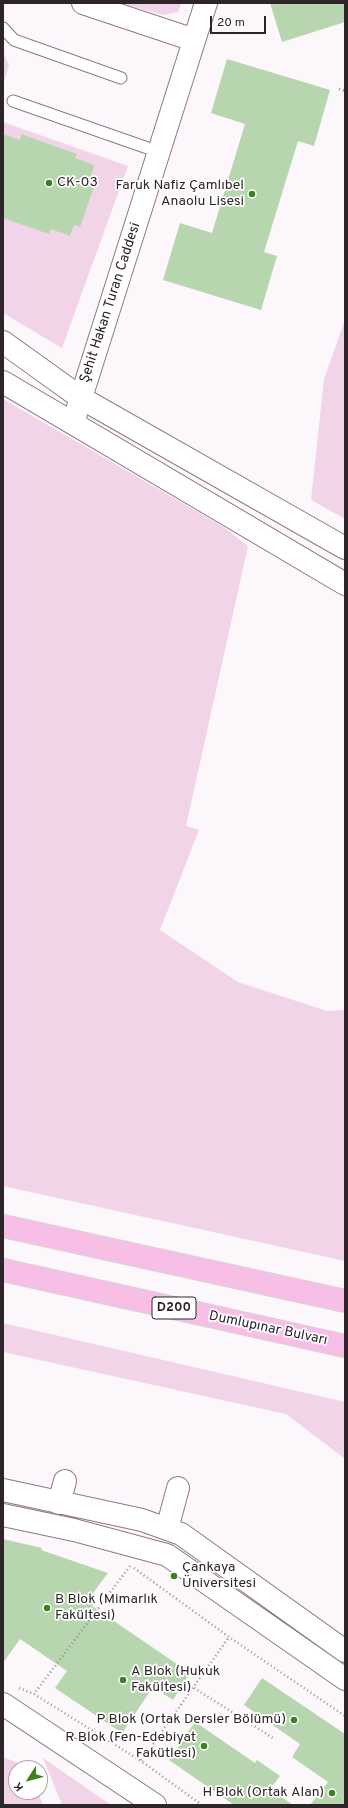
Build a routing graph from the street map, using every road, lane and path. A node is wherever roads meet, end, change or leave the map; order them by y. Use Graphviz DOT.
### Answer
graph roads {
  1 [pos="83,3"];
  2 [pos="206,3"];
  3 [pos="3,28"];
  4 [pos="194,40"];
  5 [pos="121,78"];
  6 [pos="339,89"];
  7 [pos="345,91"];
  8 [pos="13,101"];
  9 [pos="159,152"];
  10 [pos="3,342"];
  11 [pos="3,382"];
  12 [pos="81,398"];
  13 [pos="73,423"];
  14 [pos="345,548"];
  15 [pos="345,584"];
  16 [pos="3,1226"];
  17 [pos="3,1270"];
  18 [pos="345,1301"];
  19 [pos="345,1346"];
  20 [pos="65,1482"];
  21 [pos="178,1488"];
  22 [pos="3,1490"];
  23 [pos="59,1503"];
  24 [pos="3,1515"];
  25 [pos="168,1529"];
  26 [pos="229,1637"];
  27 [pos="345,1651"];
  28 [pos="345,1679"];
  29 [pos="194,1688"];
  30 [pos="3,1704"];
  31 [pos="345,1716"];
  32 [pos="273,1738"];
  33 [pos="141,1761"];
  34 [pos="155,1805"];
  35 [pos="202,1805"];
  1 -- 4 [label="street"];
  2 -- 4 [label="street, Şehit Hakan Turan Caddesi"];
  3 -- 5 [label="lane"];
  4 -- 9 [label="street, Şehit Hakan Turan Caddesi"];
  6 -- 7 [label="path"];
  8 -- 9 [label="lane"];
  9 -- 12 [label="street, Şehit Hakan Turan Caddesi"];
  10 -- 12 [label="street"];
  11 -- 13 [label="street"];
  12 -- 13 [label="street, Şehit Hakan Turan Caddesi"];
  12 -- 14 [label="street"];
  13 -- 15 [label="street"];
  16 -- 18 [label="highway"];
  17 -- 19 [label="highway, Dumlupınar Bulvarı / D200"];
  20 -- 23 [label="street"];
  21 -- 25 [label="street"];
  22 -- 23 [label="street"];
  23 -- 25 [label="street"];
  24 -- 28 [label="street"];
  25 -- 27 [label="street"];
  26 -- 29 [label="path"];
  26 -- 31 [label="path"];
  26 -- 33 [label="path"];
  29 -- 32 [label="path"];
  29 -- 33 [label="path"];
  30 -- 34 [label="street"];
  33 -- 35 [label="path"];
}
